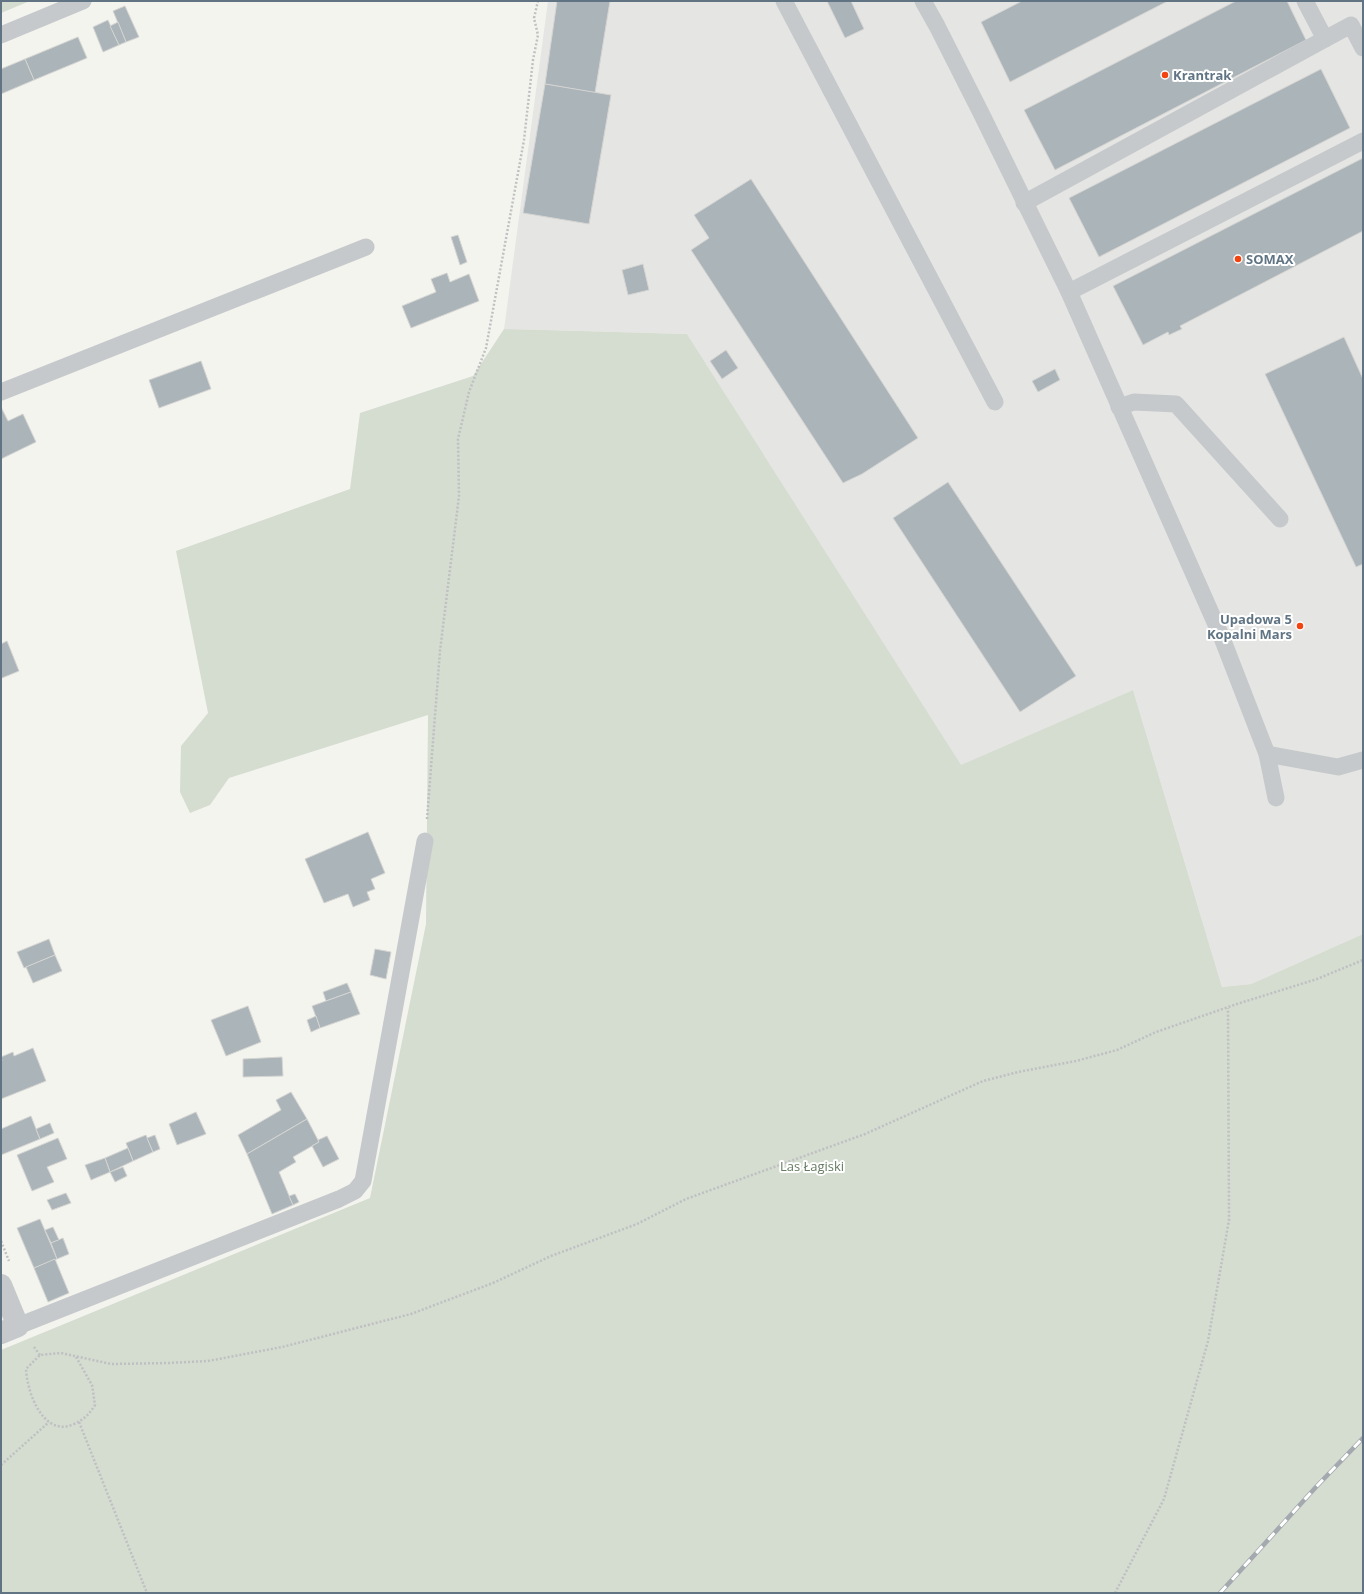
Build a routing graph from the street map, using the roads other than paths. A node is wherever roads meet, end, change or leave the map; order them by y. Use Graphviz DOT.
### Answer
graph roads {
  1 [pos="83,1"];
  2 [pos="784,1"];
  3 [pos="923,1"];
  4 [pos="1305,1"];
  5 [pos="1,34"];
  6 [pos="1325,38"];
  7 [pos="1363,48"];
  8 [pos="1363,140"];
  9 [pos="1024,203"];
  10 [pos="366,247"];
  11 [pos="1069,292"];
  12 [pos="1,392"];
  13 [pos="995,402"];
  14 [pos="1119,407"];
  15 [pos="1280,519"];
  16 [pos="1267,754"];
  17 [pos="1363,760"];
  18 [pos="1276,798"];
  19 [pos="425,840"];
  20 [pos="1,1285"];
  21 [pos="9,1329"];
  1 -- 5 [label="lane"];
  2 -- 13 [label="lane"];
  3 -- 9 [label="lane"];
  4 -- 6 [label="lane"];
  6 -- 7 [label="lane"];
  6 -- 9 [label="lane"];
  8 -- 11 [label="lane"];
  9 -- 11 [label="lane"];
  10 -- 12 [label="lane"];
  11 -- 14 [label="lane"];
  14 -- 15 [label="lane"];
  14 -- 16 [label="lane"];
  16 -- 17 [label="lane"];
  16 -- 18 [label="lane"];
  19 -- 21 [label="lane"];
  20 -- 21 [label="street"];
}
